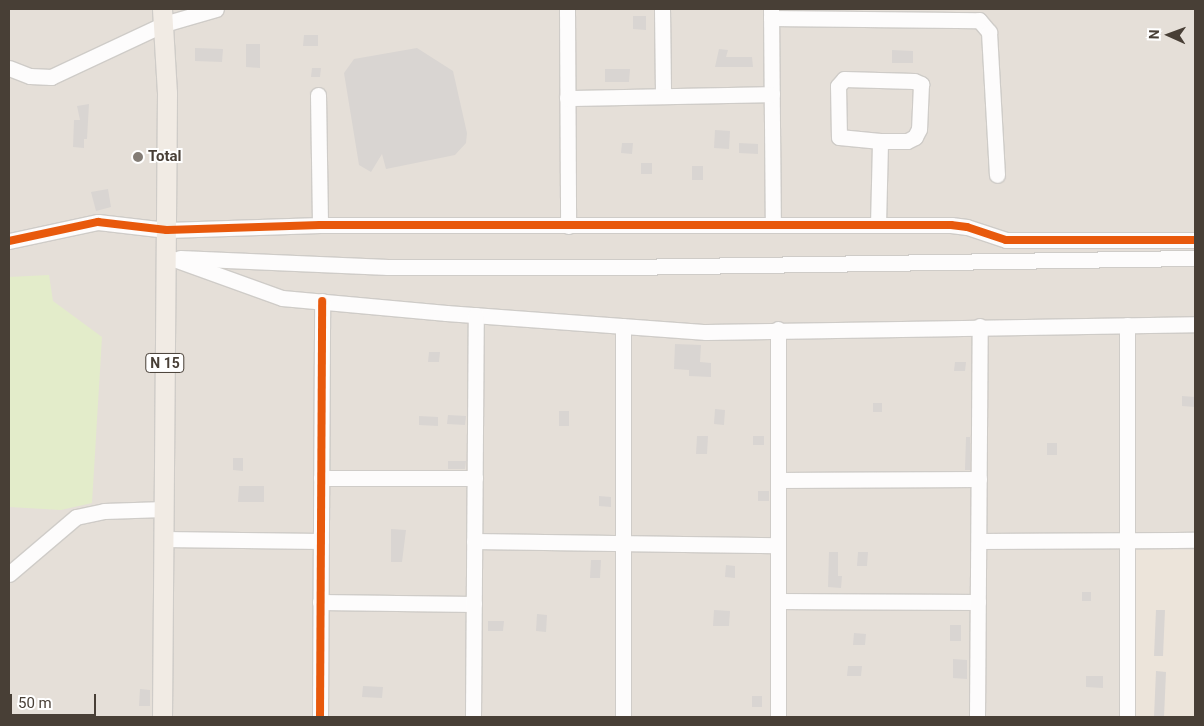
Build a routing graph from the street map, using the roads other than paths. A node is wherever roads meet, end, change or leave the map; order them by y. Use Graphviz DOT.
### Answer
graph roads {
  1 [pos="216,9"];
  2 [pos="567,9"];
  3 [pos="662,9"];
  4 [pos="771,13"];
  5 [pos="163,17"];
  6 [pos="9,68"];
  7 [pos="772,94"];
  8 [pos="318,96"];
  9 [pos="663,96"];
  10 [pos="567,98"];
  11 [pos="880,141"];
  12 [pos="997,175"];
  13 [pos="773,224"];
  14 [pos="878,224"];
  15 [pos="320,225"];
  16 [pos="568,226"];
  17 [pos="166,230"];
  18 [pos="9,240"];
  19 [pos="1195,240"];
  20 [pos="168,258"];
  21 [pos="1195,258"];
  22 [pos="322,301"];
  23 [pos="476,315"];
  24 [pos="1195,324"];
  25 [pos="1127,325"];
  26 [pos="623,326"];
  27 [pos="980,326"];
  28 [pos="778,329"];
  29 [pos="321,478"];
  30 [pos="475,478"];
  31 [pos="979,479"];
  32 [pos="778,480"];
  33 [pos="164,510"];
  34 [pos="163,539"];
  35 [pos="1127,540"];
  36 [pos="1195,540"];
  37 [pos="321,541"];
  38 [pos="474,541"];
  39 [pos="979,541"];
  40 [pos="623,543"];
  41 [pos="778,545"];
  42 [pos="9,574"];
  43 [pos="778,601"];
  44 [pos="320,602"];
  45 [pos="978,602"];
  46 [pos="474,604"];
  47 [pos="162,717"];
  48 [pos="320,717"];
  49 [pos="472,717"];
  50 [pos="623,717"];
  51 [pos="778,717"];
  52 [pos="977,717"];
  53 [pos="1127,717"];
  1 -- 5 [label="street"];
  2 -- 10 [label="street"];
  3 -- 9 [label="street"];
  4 -- 7 [label="street"];
  4 -- 12 [label="street"];
  5 -- 6 [label="street"];
  5 -- 17 [label="main road, N 15"];
  7 -- 9 [label="street"];
  7 -- 13 [label="street"];
  8 -- 15 [label="street"];
  9 -- 10 [label="street"];
  10 -- 16 [label="street"];
  11 -- 11 [label="street"];
  11 -- 14 [label="street"];
  13 -- 14 [label="street"];
  13 -- 16 [label="street"];
  14 -- 19 [label="street"];
  15 -- 16 [label="street"];
  15 -- 17 [label="street"];
  17 -- 18 [label="street"];
  17 -- 20 [label="main road, N 15"];
  20 -- 21 [label="street"];
  20 -- 22 [label="street"];
  20 -- 33 [label="main road, N 15"];
  22 -- 23 [label="street"];
  22 -- 29 [label="street"];
  23 -- 26 [label="street"];
  23 -- 30 [label="street"];
  24 -- 25 [label="street"];
  25 -- 27 [label="street"];
  25 -- 35 [label="street"];
  26 -- 28 [label="street"];
  26 -- 40 [label="street"];
  27 -- 28 [label="street"];
  27 -- 31 [label="street"];
  28 -- 32 [label="street"];
  29 -- 30 [label="street"];
  29 -- 37 [label="street"];
  30 -- 38 [label="street"];
  31 -- 32 [label="street"];
  31 -- 39 [label="street"];
  32 -- 41 [label="street"];
  33 -- 34 [label="main road, N 15"];
  33 -- 42 [label="street"];
  34 -- 37 [label="street"];
  34 -- 47 [label="main road, N 15"];
  35 -- 36 [label="street"];
  35 -- 39 [label="street"];
  35 -- 53 [label="street"];
  37 -- 44 [label="street"];
  38 -- 40 [label="street"];
  38 -- 46 [label="street"];
  39 -- 45 [label="street"];
  40 -- 41 [label="street"];
  40 -- 50 [label="street"];
  41 -- 43 [label="street"];
  43 -- 45 [label="street"];
  43 -- 51 [label="street"];
  44 -- 46 [label="street"];
  44 -- 48 [label="street"];
  45 -- 52 [label="street"];
  46 -- 49 [label="street"];
}
